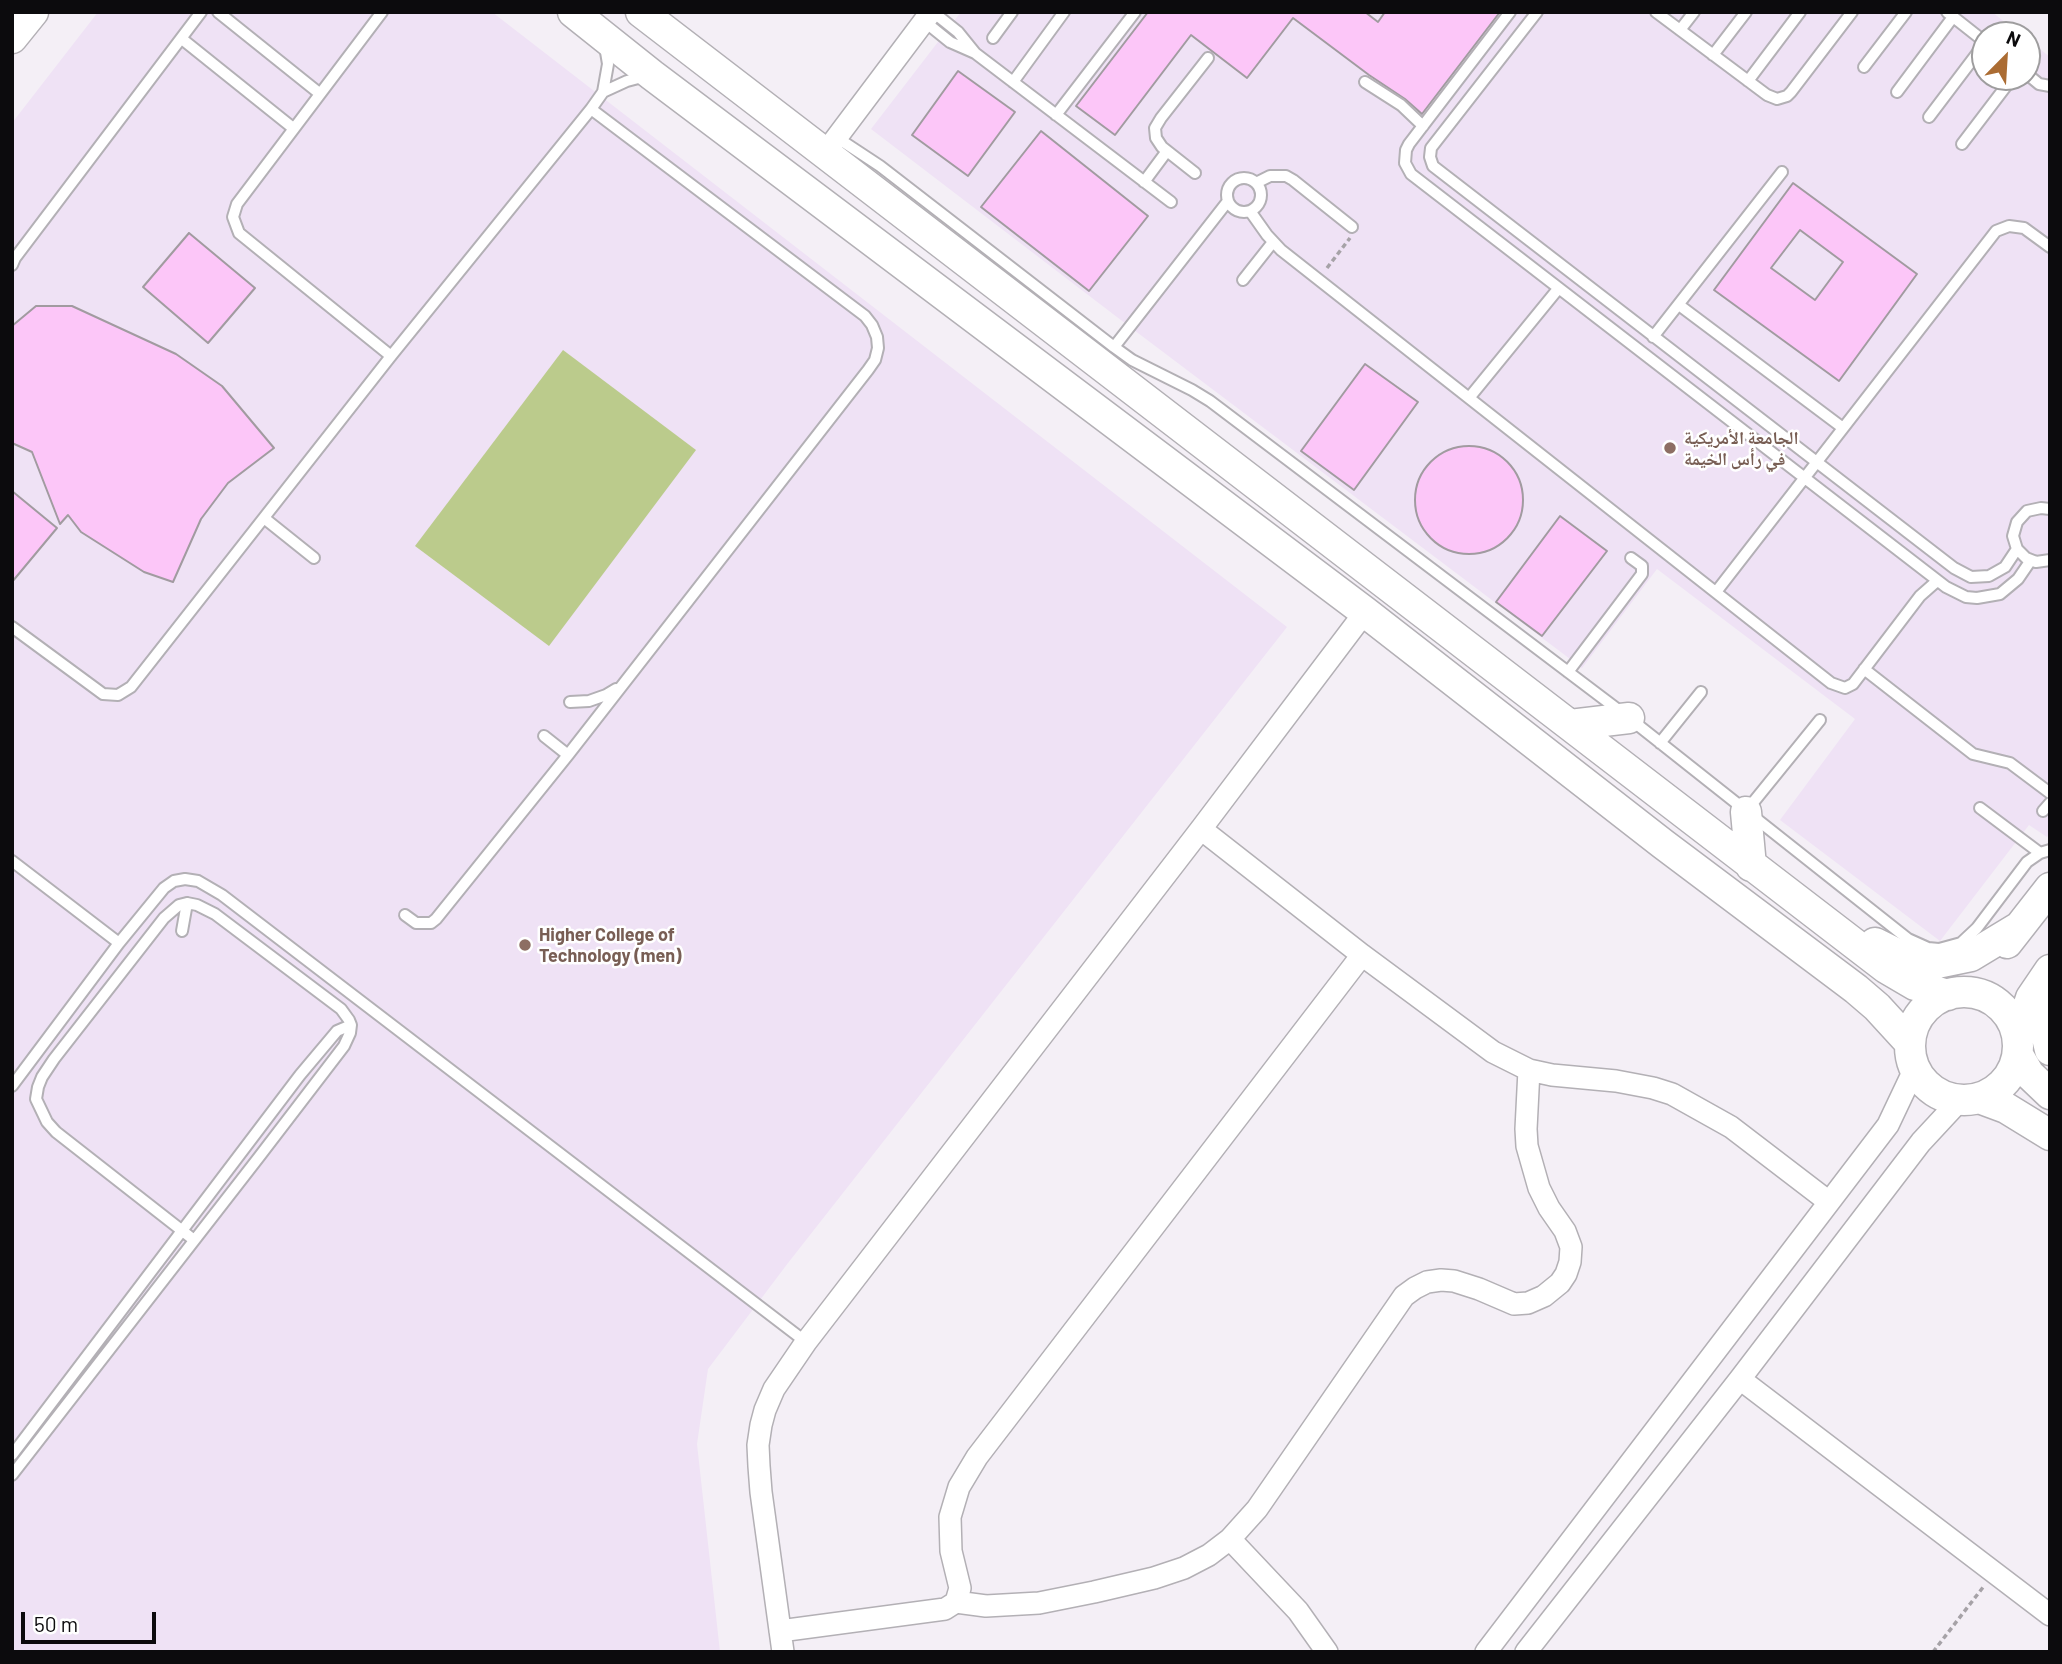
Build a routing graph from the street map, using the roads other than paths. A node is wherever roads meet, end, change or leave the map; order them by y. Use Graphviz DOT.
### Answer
graph roads {
  1 [pos="33,12"];
  2 [pos="201,12"];
  3 [pos="218,12"];
  4 [pos="382,12"];
  5 [pos="573,12"];
  6 [pos="641,12"];
  7 [pos="1013,12"];
  8 [pos="1063,12"];
  9 [pos="1135,12"];
  10 [pos="1510,12"];
  11 [pos="1536,12"];
  12 [pos="1656,12"];
  13 [pos="1694,12"];
  14 [pos="1746,12"];
  15 [pos="1800,12"];
  16 [pos="1852,12"];
  17 [pos="1906,12"];
  18 [pos="929,15"];
  19 [pos="1950,15"];
  20 [pos="1680,30"];
  21 [pos="1971,32"];
  22 [pos="604,37"];
  23 [pos="12,38"];
  24 [pos="993,38"];
  25 [pos="182,39"];
  26 [pos="1713,55"];
  27 [pos="1208,58"];
  28 [pos="1971,62"];
  29 [pos="1864,67"];
  30 [pos="652,75"];
  31 [pos="1748,81"];
  32 [pos="1013,82"];
  33 [pos="1365,82"];
  34 [pos="2002,91"];
  35 [pos="603,92"];
  36 [pos="1896,92"];
  37 [pos="319,93"];
  38 [pos="591,109"];
  39 [pos="1056,115"];
  40 [pos="1929,117"];
  41 [pos="1423,126"];
  42 [pos="293,128"];
  43 [pos="1409,144"];
  44 [pos="1962,144"];
  45 [pos="831,145"];
  46 [pos="1167,151"];
  47 [pos="1430,157"];
  48 [pos="1407,169"];
  49 [pos="1782,172"];
  50 [pos="1195,173"];
  51 [pos="1144,182"];
  52 [pos="1256,183"];
  53 [pos="1228,201"];
  54 [pos="1171,202"];
  55 [pos="1250,211"];
  56 [pos="1352,226"];
  57 [pos="1273,242"];
  58 [pos="2050,247"];
  59 [pos="13,261"];
  60 [pos="1244,281"];
  61 [pos="1558,289"];
  62 [pos="1679,305"];
  63 [pos="1653,337"];
  64 [pos="1114,347"];
  65 [pos="391,356"];
  66 [pos="1469,398"];
  67 [pos="1843,428"];
  68 [pos="1816,462"];
  69 [pos="1804,478"];
  70 [pos="2050,509"];
  71 [pos="264,518"];
  72 [pos="2017,549"];
  73 [pos="314,558"];
  74 [pos="1631,558"];
  75 [pos="2031,560"];
  76 [pos="2050,560"];
  77 [pos="1937,581"];
  78 [pos="1716,592"];
  79 [pos="1366,612"];
  80 [pos="14,632"];
  81 [pos="1864,669"];
  82 [pos="1568,672"];
  83 [pos="622,686"];
  84 [pos="1701,692"];
  85 [pos="570,702"];
  86 [pos="1629,718"];
  87 [pos="1819,720"];
  88 [pos="1570,725"];
  89 [pos="544,736"];
  90 [pos="1660,743"];
  91 [pos="568,755"];
  92 [pos="2050,793"];
  93 [pos="1980,808"];
  94 [pos="1746,812"];
  95 [pos="1201,829"];
  96 [pos="2045,852"];
  97 [pos="12,861"];
  98 [pos="1751,866"];
  99 [pos="2050,888"];
  100 [pos="187,904"];
  101 [pos="405,915"];
  102 [pos="1833,927"];
  103 [pos="2019,927"];
  104 [pos="182,931"];
  105 [pos="119,943"];
  106 [pos="1362,955"];
  107 [pos="2050,970"];
  108 [pos="2050,987"];
  109 [pos="1957,994"];
  110 [pos="351,1024"];
  111 [pos="2018,1046"];
  112 [pos="2050,1050"];
  113 [pos="1912,1056"];
  114 [pos="1529,1070"];
  115 [pos="12,1086"];
  116 [pos="2050,1094"];
  117 [pos="1969,1099"];
  118 [pos="2050,1135"];
  119 [pos="1829,1202"];
  120 [pos="182,1230"];
  121 [pos="194,1240"];
  122 [pos="806,1342"];
  123 [pos="1740,1379"];
  124 [pos="12,1455"];
  125 [pos="12,1475"];
  126 [pos="1230,1539"];
  127 [pos="956,1602"];
  128 [pos="2050,1615"];
  129 [pos="781,1642"];
  130 [pos="1327,1652"];
  131 [pos="1486,1652"];
  132 [pos="1526,1652"];
  1 -- 23 [label="main road"];
  2 -- 25 [label="lane"];
  3 -- 37 [label="lane"];
  4 -- 37 [label="lane"];
  5 -- 22 [label="main road"];
  6 -- 45 [label="main road"];
  7 -- 24 [label="lane"];
  8 -- 32 [label="lane"];
  9 -- 39 [label="lane"];
  10 -- 41 [label="lane"];
  11 -- 47 [label="lane"];
  12 -- 20 [label="lane"];
  13 -- 20 [label="lane"];
  14 -- 26 [label="lane"];
  15 -- 31 [label="lane"];
  16 -- 31 [label="lane"];
  17 -- 29 [label="lane"];
  18 -- 32 [label="lane"];
  18 -- 45 [label="street"];
  19 -- 21 [label="lane"];
  19 -- 36 [label="lane"];
  20 -- 26 [label="lane"];
  22 -- 30 [label="main road"];
  22 -- 35 [label="lane"];
  25 -- 42 [label="lane"];
  25 -- 59 [label="lane"];
  26 -- 31 [label="lane"];
  27 -- 46 [label="lane"];
  28 -- 40 [label="lane"];
  30 -- 35 [label="lane"];
  30 -- 79 [label="main road"];
  32 -- 39 [label="lane"];
  33 -- 41 [label="lane"];
  34 -- 44 [label="lane"];
  35 -- 38 [label="lane"];
  37 -- 42 [label="lane"];
  38 -- 65 [label="lane"];
  38 -- 83 [label="lane"];
  39 -- 51 [label="lane"];
  41 -- 43 [label="lane"];
  42 -- 65 [label="lane"];
  43 -- 47 [label="lane"];
  43 -- 48 [label="lane"];
  45 -- 64 [label="lane"];
  45 -- 88 [label="main road"];
  46 -- 50 [label="lane"];
  46 -- 51 [label="lane"];
  47 -- 48 [label="lane"];
  47 -- 63 [label="lane"];
  48 -- 61 [label="lane"];
  49 -- 62 [label="lane"];
  51 -- 54 [label="lane"];
  52 -- 53 [label="lane"];
  52 -- 55 [label="lane"];
  52 -- 56 [label="lane"];
  53 -- 55 [label="lane"];
  53 -- 64 [label="lane"];
  55 -- 57 [label="lane"];
  57 -- 60 [label="lane"];
  57 -- 66 [label="lane"];
  58 -- 67 [label="lane"];
  61 -- 66 [label="lane"];
  61 -- 69 [label="lane"];
  62 -- 63 [label="lane"];
  62 -- 67 [label="lane"];
  63 -- 68 [label="lane"];
  64 -- 82 [label="lane"];
  65 -- 71 [label="lane"];
  66 -- 78 [label="lane"];
  67 -- 68 [label="lane"];
  68 -- 69 [label="lane"];
  68 -- 72 [label="lane"];
  69 -- 77 [label="lane"];
  69 -- 78 [label="lane"];
  70 -- 72 [label="lane"];
  71 -- 73 [label="lane"];
  71 -- 80 [label="lane"];
  72 -- 75 [label="lane"];
  74 -- 82 [label="lane"];
  75 -- 76 [label="lane"];
  75 -- 77 [label="lane"];
  77 -- 81 [label="lane"];
  78 -- 81 [label="lane"];
  79 -- 95 [label="street"];
  79 -- 113 [label="main road"];
  81 -- 92 [label="lane"];
  82 -- 86 [label="lane"];
  83 -- 85 [label="lane"];
  83 -- 91 [label="lane"];
  84 -- 90 [label="lane"];
  86 -- 88 [label="main road"];
  86 -- 90 [label="lane"];
  87 -- 94 [label="lane"];
  88 -- 98 [label="main road"];
  89 -- 91 [label="lane"];
  90 -- 94 [label="lane"];
  91 -- 101 [label="lane"];
  93 -- 96 [label="lane"];
  94 -- 96 [label="lane"];
  94 -- 98 [label="main road"];
  95 -- 106 [label="street"];
  95 -- 122 [label="street"];
  97 -- 105 [label="lane"];
  98 -- 102 [label="main road"];
  99 -- 103 [label="main road"];
  100 -- 104 [label="lane"];
  100 -- 110 [label="lane"];
  100 -- 120 [label="lane"];
  102 -- 103 [label="main road"];
  102 -- 109 [label="main road"];
  103 -- 109 [label="main road"];
  105 -- 115 [label="lane"];
  105 -- 122 [label="lane"];
  106 -- 114 [label="street"];
  106 -- 127 [label="street"];
  107 -- 111 [label="main road"];
  108 -- 112 [label="main road"];
  109 -- 111 [label="main road"];
  109 -- 113 [label="main road"];
  110 -- 120 [label="lane"];
  110 -- 121 [label="lane"];
  111 -- 116 [label="main road"];
  111 -- 117 [label="main road"];
  113 -- 117 [label="main road"];
  113 -- 119 [label="street"];
  114 -- 119 [label="street"];
  114 -- 126 [label="street"];
  117 -- 118 [label="main road"];
  117 -- 123 [label="street"];
  119 -- 131 [label="street"];
  120 -- 121 [label="lane"];
  120 -- 124 [label="lane"];
  121 -- 125 [label="lane"];
  122 -- 129 [label="street"];
  123 -- 128 [label="street"];
  123 -- 132 [label="street"];
  126 -- 127 [label="street"];
  126 -- 130 [label="street"];
  127 -- 129 [label="street"];
}
